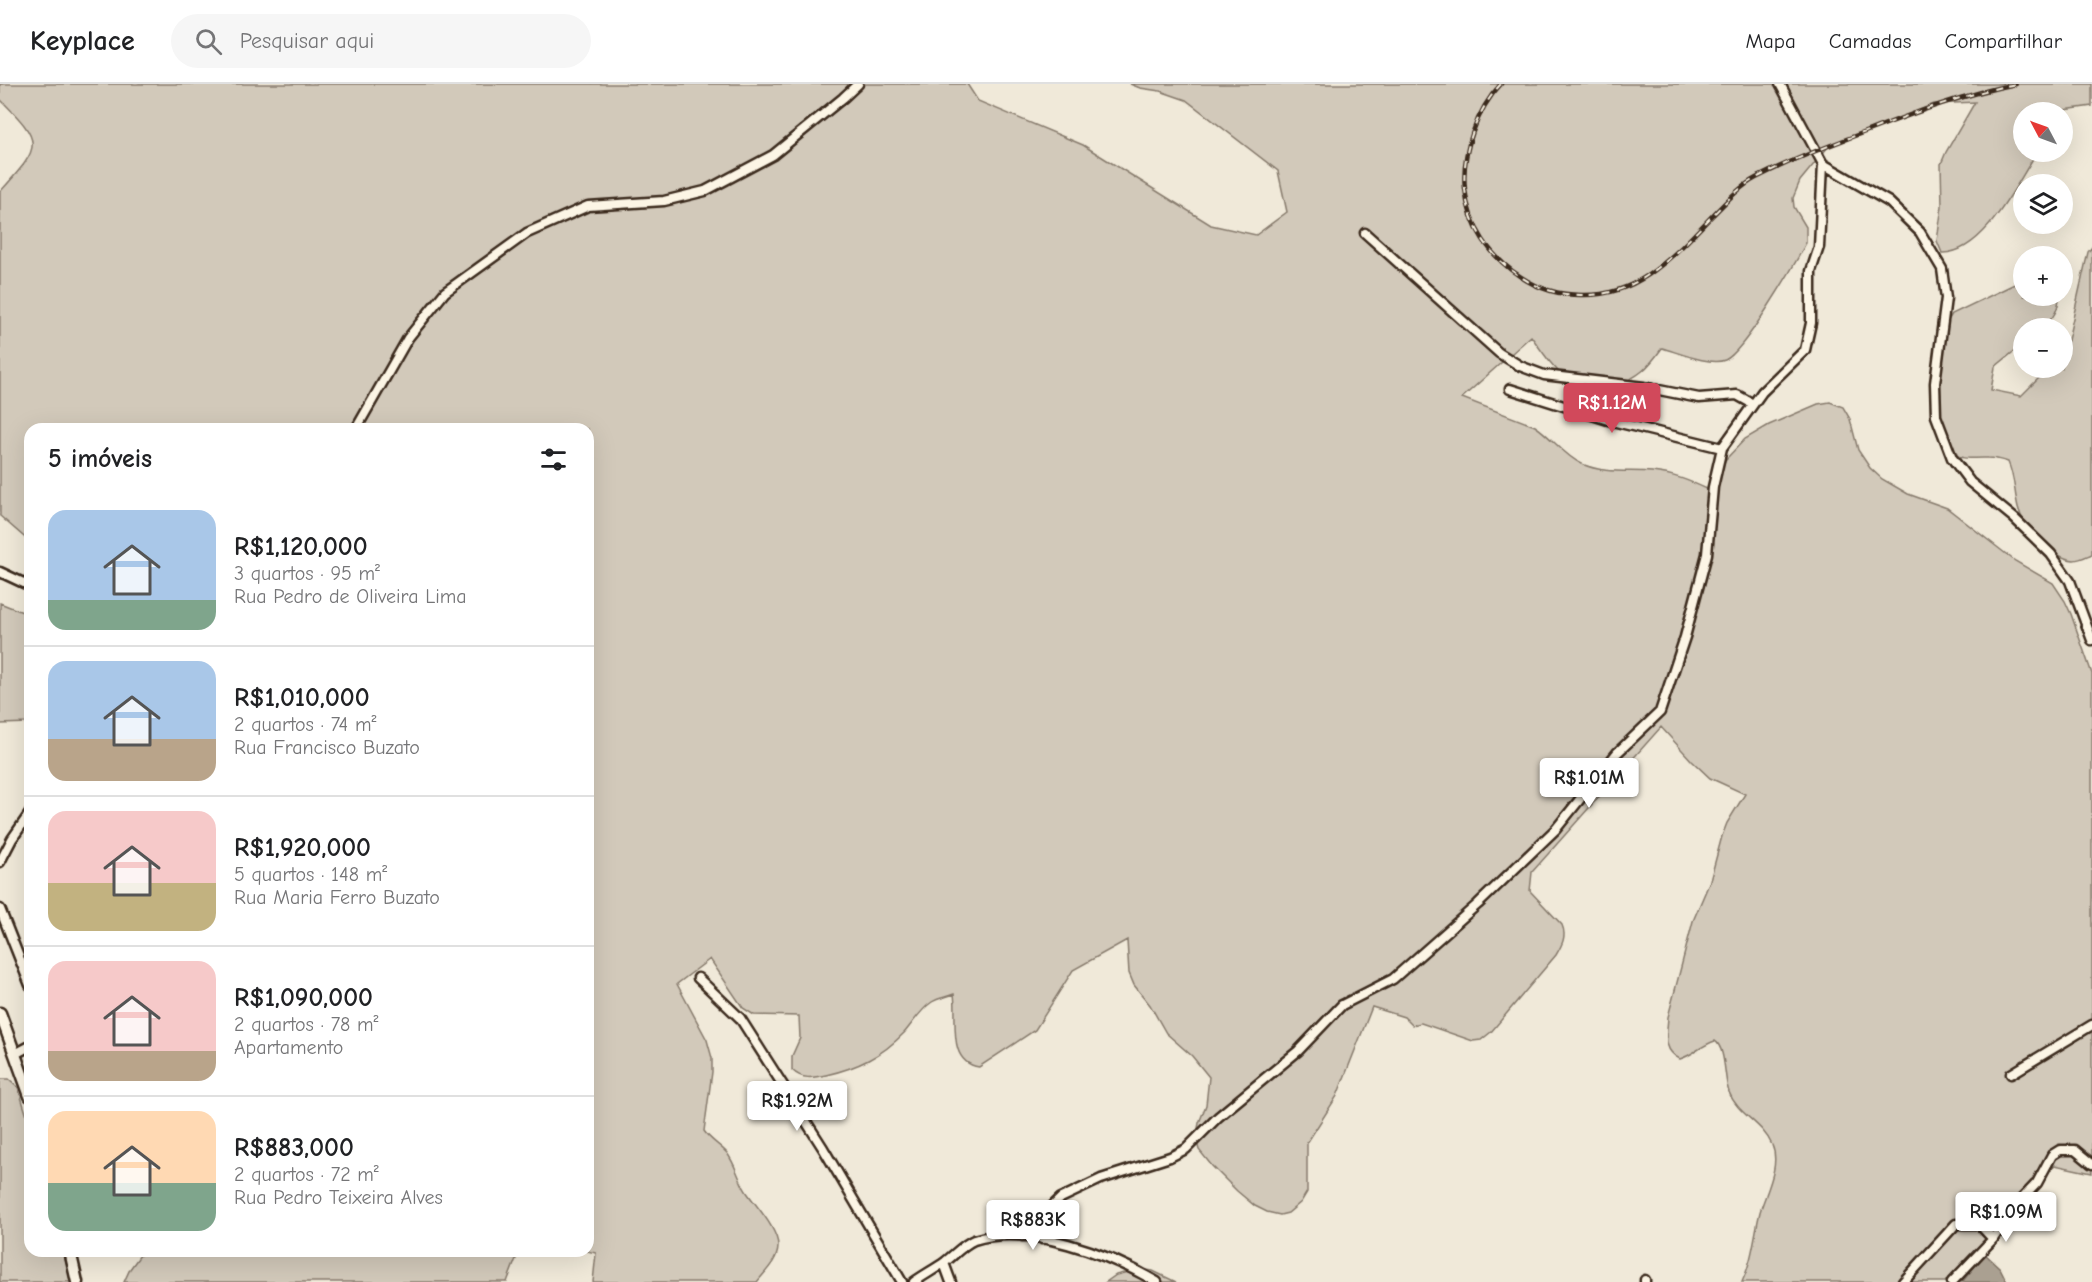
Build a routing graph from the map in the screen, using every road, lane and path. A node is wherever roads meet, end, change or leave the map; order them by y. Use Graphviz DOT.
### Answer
graph roads {
  1 [pos="858,84"];
  2 [pos="1780,84"];
  3 [pos="1823,164"];
  4 [pos="1365,233"];
  5 [pos="1510,389"];
  6 [pos="1753,404"];
  7 [pos="359,423"];
  8 [pos="1722,448"];
  9 [pos="0,572"];
  10 [pos="24,583"];
  11 [pos="2092,640"];
  12 [pos="24,822"];
  13 [pos="0,862"];
  14 [pos="0,909"];
  15 [pos="24,970"];
  16 [pos="698,978"];
  17 [pos="0,1013"];
  18 [pos="2092,1025"];
  19 [pos="24,1049"];
  20 [pos="15,1054"];
  21 [pos="2011,1074"];
  22 [pos="24,1079"];
  23 [pos="2092,1164"];
  24 [pos="1047,1212"];
  25 [pos="1022,1236"];
  26 [pos="1042,1239"];
  27 [pos="1993,1239"];
  28 [pos="71,1257"];
  29 [pos="944,1263"];
  30 [pos="77,1282"];
  31 [pos="902,1282"];
  32 [pos="914,1282"];
  33 [pos="951,1282"];
  34 [pos="1157,1282"];
  35 [pos="1903,1282"];
  36 [pos="1952,1282"];
  1 -- 7 [label="street"];
  2 -- 3 [label="street"];
  3 -- 6 [label="street"];
  3 -- 11 [label="street"];
  4 -- 6 [label="street"];
  5 -- 8 [label="street"];
  6 -- 8 [label="street"];
  8 -- 24 [label="street"];
  9 -- 10 [label="street"];
  12 -- 13 [label="street"];
  14 -- 15 [label="street"];
  16 -- 31 [label="street"];
  17 -- 20 [label="main road"];
  18 -- 21 [label="street"];
  19 -- 20 [label="street"];
  20 -- 22 [label="main road"];
  23 -- 27 [label="street"];
  24 -- 25 [label="street"];
  24 -- 26 [label="street"];
  25 -- 26 [label="street"];
  25 -- 29 [label="street"];
  26 -- 34 [label="street"];
  27 -- 35 [label="street"];
  27 -- 36 [label="street"];
  28 -- 30 [label="main road"];
  29 -- 32 [label="street"];
  29 -- 33 [label="street"];
}
